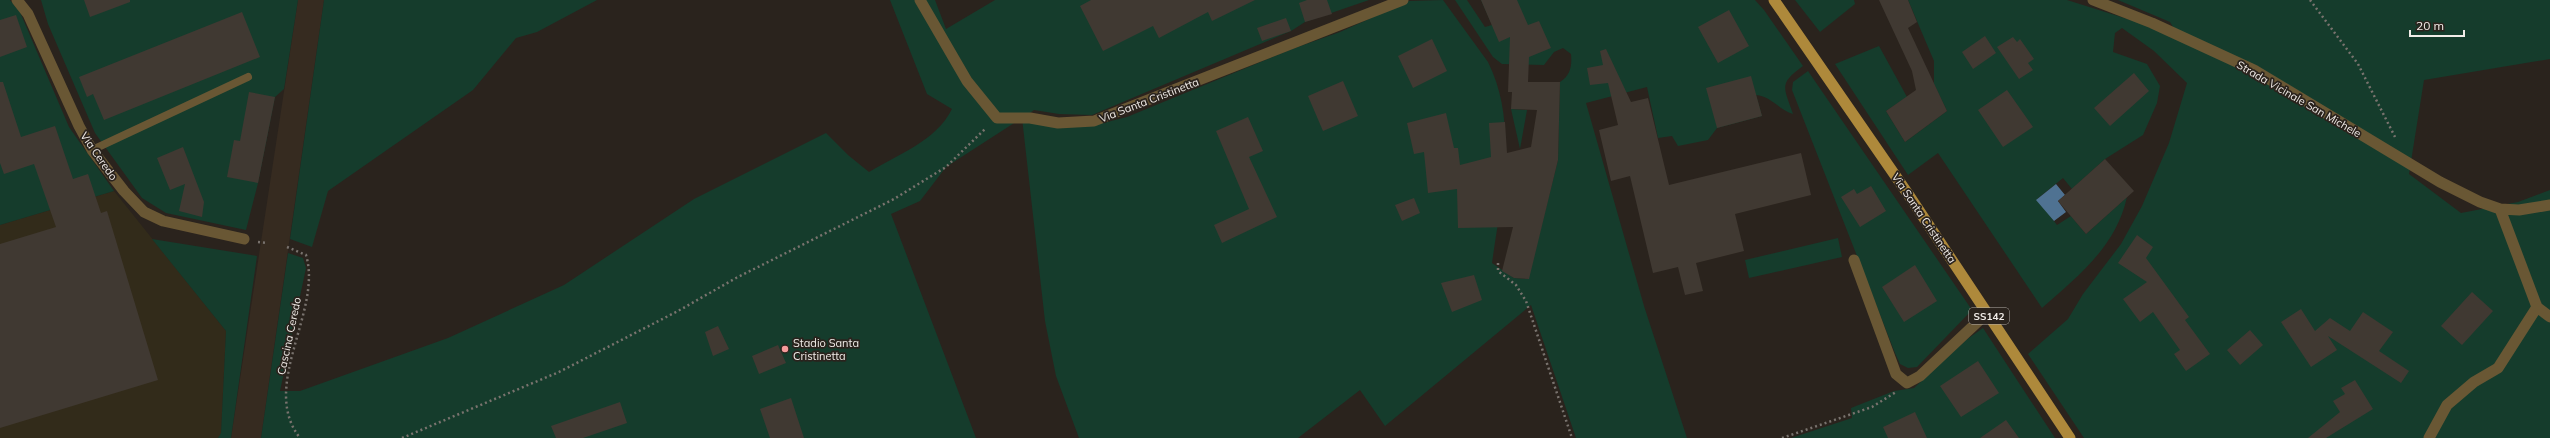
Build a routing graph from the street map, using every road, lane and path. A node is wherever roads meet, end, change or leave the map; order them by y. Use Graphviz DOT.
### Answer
graph roads {
  1 [pos="18,0"];
  2 [pos="920,0"];
  3 [pos="1403,0"];
  4 [pos="1774,0"];
  5 [pos="2092,0"];
  6 [pos="2310,0"];
  7 [pos="248,77"];
  8 [pos="997,118"];
  9 [pos="2395,138"];
  10 [pos="92,150"];
  11 [pos="2550,205"];
  12 [pos="2500,209"];
  13 [pos="244,239"];
  14 [pos="287,247"];
  15 [pos="1854,260"];
  16 [pos="1498,263"];
  17 [pos="2537,307"];
  18 [pos="1987,313"];
  19 [pos="2550,317"];
  20 [pos="1907,383"];
  21 [pos="300,438"];
  22 [pos="402,438"];
  23 [pos="1572,438"];
  24 [pos="1782,438"];
  25 [pos="2070,438"];
  26 [pos="2429,438"];
  1 -- 10 [label="street, Via Ceredo"];
  2 -- 8 [label="street"];
  3 -- 8 [label="street, Via Santa Cristinetta"];
  4 -- 18 [label="main road, Via Santa Cristinetta / SS142"];
  5 -- 12 [label="street, Strada Vicinale San Michele"];
  6 -- 9 [label="path"];
  7 -- 10 [label="lane"];
  8 -- 22 [label="path"];
  10 -- 13 [label="street, Via Ceredo"];
  11 -- 12 [label="street, Strada Vicinale San Michele"];
  12 -- 17 [label="street"];
  14 -- 21 [label="path, Cascina Ceredo"];
  15 -- 20 [label="street"];
  16 -- 23 [label="path"];
  17 -- 19 [label="street"];
  17 -- 26 [label="street"];
  18 -- 20 [label="street"];
  18 -- 25 [label="main road, Via Santa Cristinetta / SS142"];
  20 -- 24 [label="path"];
}
